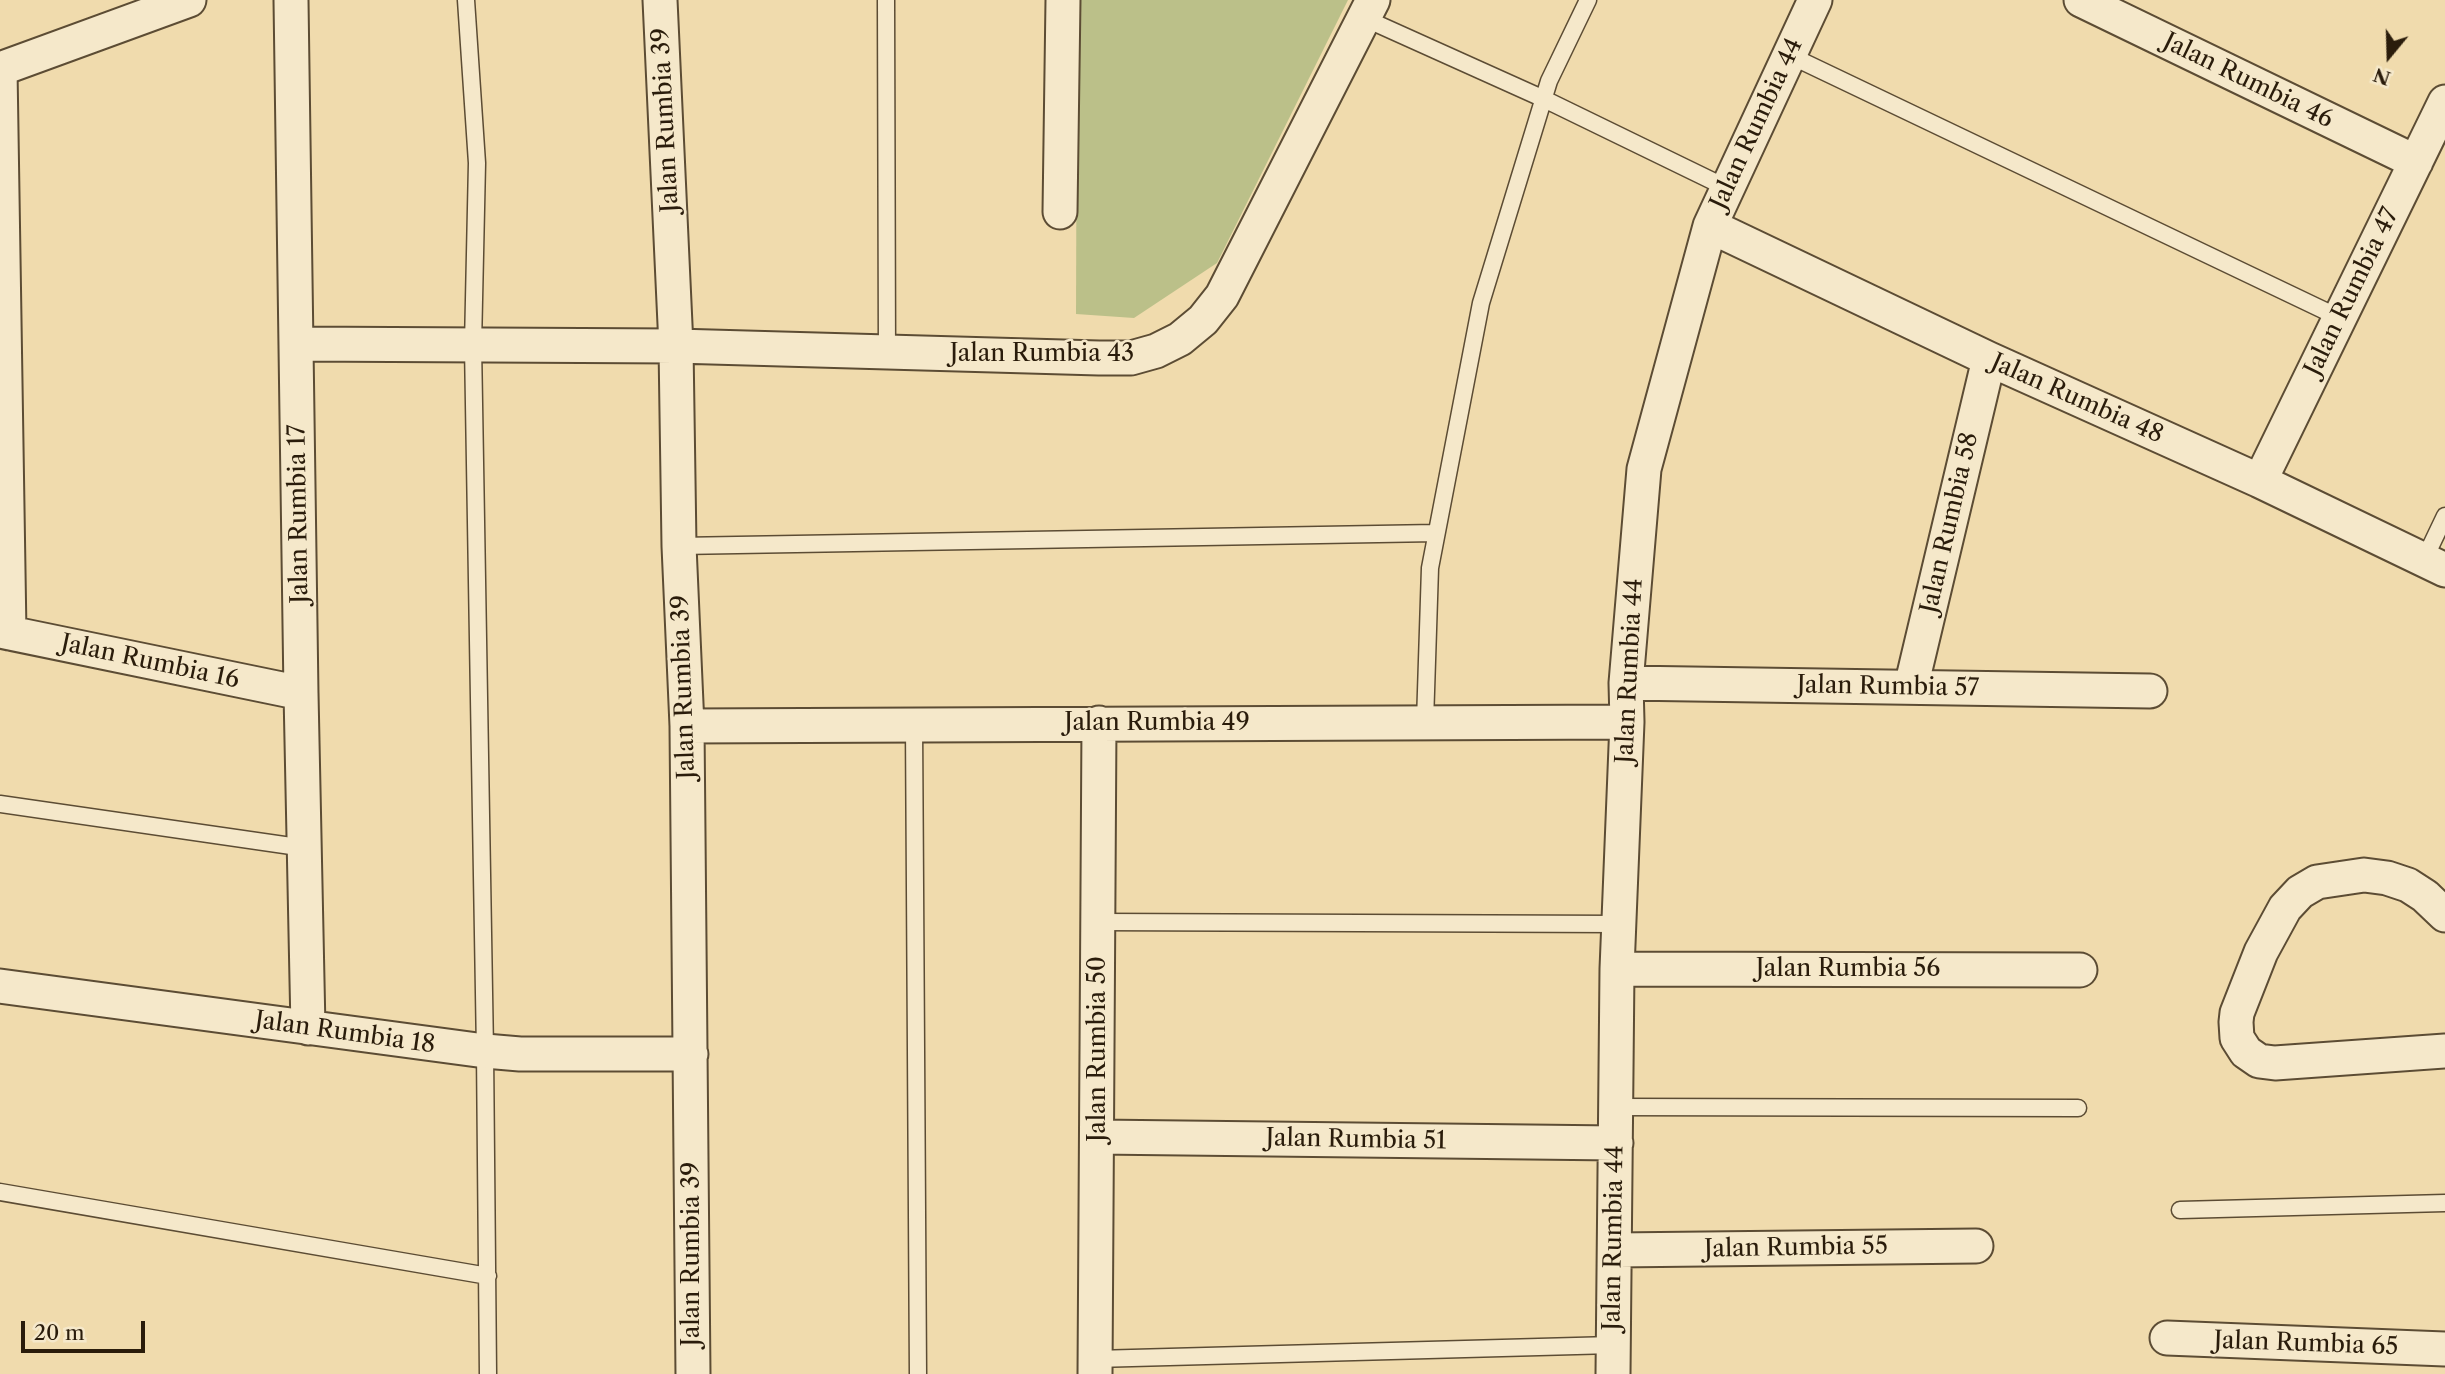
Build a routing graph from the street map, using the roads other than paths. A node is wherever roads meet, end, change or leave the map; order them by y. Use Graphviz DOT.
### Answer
graph roads {
  1 [pos="189,0"];
  2 [pos="291,0"];
  3 [pos="466,0"];
  4 [pos="660,0"];
  5 [pos="886,0"];
  6 [pos="1063,0"];
  7 [pos="1588,0"];
  8 [pos="1815,0"];
  9 [pos="2081,0"];
  10 [pos="1368,9"];
  11 [pos="1789,55"];
  12 [pos="0,69"];
  13 [pos="1544,99"];
  14 [pos="2445,102"];
  15 [pos="2416,162"];
  16 [pos="1727,188"];
  17 [pos="1060,212"];
  18 [pos="1710,226"];
  19 [pos="2340,318"];
  20 [pos="297,344"];
  21 [pos="473,345"];
  22 [pos="676,346"];
  23 [pos="887,353"];
  24 [pos="1989,359"];
  25 [pos="2260,481"];
  26 [pos="2445,516"];
  27 [pos="1436,533"];
  28 [pos="679,546"];
  29 [pos="2435,565"];
  30 [pos="4,632"];
  31 [pos="1626,682"];
  32 [pos="1911,687"];
  33 [pos="2150,691"];
  34 [pos="300,693"];
  35 [pos="1425,722"];
  36 [pos="1627,722"];
  37 [pos="1099,723"];
  38 [pos="914,725"];
  39 [pos="687,726"];
  40 [pos="0,804"];
  41 [pos="305,848"];
  42 [pos="2445,915"];
  43 [pos="1098,922"];
  44 [pos="1619,924"];
  45 [pos="1617,970"];
  46 [pos="2080,970"];
  47 [pos="0,986"];
  48 [pos="308,1028"];
  49 [pos="485,1051"];
  50 [pos="2445,1051"];
  51 [pos="691,1054"];
  52 [pos="1616,1107"];
  53 [pos="2078,1108"];
  54 [pos="1097,1137"];
  55 [pos="1616,1143"];
  56 [pos="0,1192"];
  57 [pos="2445,1203"];
  58 [pos="2180,1210"];
  59 [pos="1976,1246"];
  60 [pos="1615,1250"];
  61 [pos="488,1276"];
  62 [pos="2167,1338"];
  63 [pos="2445,1349"];
  64 [pos="1613,1359"];
  65 [pos="1095,1366"];
  66 [pos="488,1374"];
  67 [pos="693,1374"];
  68 [pos="918,1374"];
  1 -- 12 [label="street"];
  2 -- 20 [label="street, Jalan Rumbia 17"];
  3 -- 21 [label="lane"];
  4 -- 22 [label="street, Jalan Rumbia 39"];
  5 -- 23 [label="lane"];
  6 -- 17 [label="street"];
  7 -- 13 [label="lane"];
  8 -- 11 [label="street, Jalan Rumbia 44"];
  9 -- 15 [label="street, Jalan Rumbia 46"];
  10 -- 13 [label="lane"];
  10 -- 23 [label="street, Jalan Rumbia 43"];
  11 -- 16 [label="street, Jalan Rumbia 44"];
  11 -- 19 [label="lane"];
  12 -- 30 [label="street"];
  13 -- 16 [label="lane"];
  13 -- 27 [label="lane"];
  14 -- 15 [label="street, Jalan Rumbia 47"];
  15 -- 19 [label="street, Jalan Rumbia 47"];
  16 -- 18 [label="street, Jalan Rumbia 44"];
  18 -- 24 [label="street, Jalan Rumbia 48"];
  18 -- 31 [label="street, Jalan Rumbia 44"];
  19 -- 25 [label="street, Jalan Rumbia 47"];
  20 -- 21 [label="street, Jalan Rumbia 43"];
  20 -- 34 [label="street, Jalan Rumbia 17"];
  21 -- 22 [label="street, Jalan Rumbia 43"];
  21 -- 49 [label="lane"];
  22 -- 23 [label="street, Jalan Rumbia 43"];
  22 -- 28 [label="street, Jalan Rumbia 39"];
  24 -- 25 [label="street, Jalan Rumbia 48"];
  24 -- 32 [label="street, Jalan Rumbia 58"];
  25 -- 29 [label="street, Jalan Rumbia 48"];
  26 -- 29 [label="lane"];
  27 -- 28 [label="lane"];
  27 -- 35 [label="lane"];
  28 -- 39 [label="street, Jalan Rumbia 39"];
  30 -- 34 [label="street, Jalan Rumbia 16"];
  31 -- 32 [label="street, Jalan Rumbia 57"];
  31 -- 36 [label="street, Jalan Rumbia 44"];
  32 -- 33 [label="street, Jalan Rumbia 57"];
  34 -- 41 [label="street, Jalan Rumbia 17"];
  35 -- 36 [label="street, Jalan Rumbia 49"];
  35 -- 37 [label="street, Jalan Rumbia 49"];
  36 -- 44 [label="street, Jalan Rumbia 44"];
  37 -- 38 [label="street, Jalan Rumbia 49"];
  37 -- 43 [label="street, Jalan Rumbia 50"];
  38 -- 39 [label="street, Jalan Rumbia 49"];
  38 -- 68 [label="lane"];
  39 -- 51 [label="street, Jalan Rumbia 39"];
  40 -- 41 [label="lane"];
  41 -- 48 [label="street, Jalan Rumbia 17"];
  42 -- 50 [label="street"];
  43 -- 44 [label="lane"];
  43 -- 54 [label="street, Jalan Rumbia 50"];
  44 -- 45 [label="street, Jalan Rumbia 44"];
  45 -- 46 [label="street, Jalan Rumbia 56"];
  45 -- 52 [label="street, Jalan Rumbia 44"];
  47 -- 48 [label="street, Jalan Rumbia 18"];
  48 -- 49 [label="street, Jalan Rumbia 18"];
  49 -- 51 [label="street, Jalan Rumbia 18"];
  49 -- 61 [label="lane"];
  51 -- 67 [label="street, Jalan Rumbia 39"];
  52 -- 53 [label="lane"];
  52 -- 55 [label="street, Jalan Rumbia 44"];
  54 -- 55 [label="street, Jalan Rumbia 51"];
  54 -- 65 [label="street, Jalan Rumbia 50"];
  55 -- 60 [label="street, Jalan Rumbia 44"];
  56 -- 61 [label="lane"];
  57 -- 58 [label="lane"];
  59 -- 60 [label="street, Jalan Rumbia 55"];
  60 -- 64 [label="street, Jalan Rumbia 44"];
  61 -- 66 [label="lane"];
  62 -- 63 [label="street, Jalan Rumbia 65"];
  64 -- 65 [label="lane"];
}
